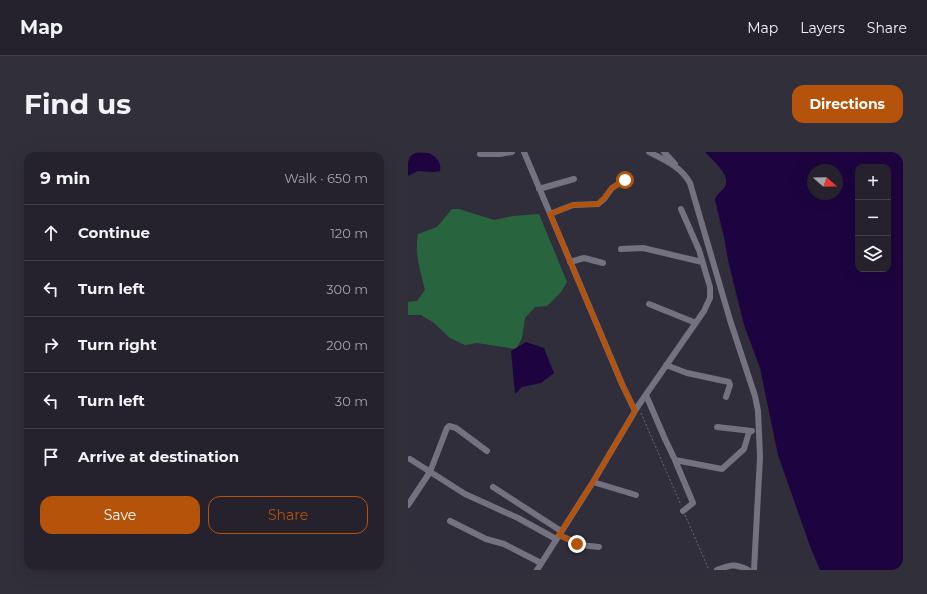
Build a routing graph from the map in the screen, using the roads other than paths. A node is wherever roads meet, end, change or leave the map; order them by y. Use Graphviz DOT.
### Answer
graph roads {
  1 [pos="512,152"];
  2 [pos="524,152"];
  3 [pos="650,152"];
  4 [pos="664,152"];
  5 [pos="480,154"];
  6 [pos="676,167"];
  7 [pos="574,178"];
  8 [pos="628,178"];
  9 [pos="539,189"];
  10 [pos="681,209"];
  11 [pos="550,214"];
  12 [pos="621,249"];
  13 [pos="570,262"];
  14 [pos="702,262"];
  15 [pos="603,263"];
  16 [pos="649,304"];
  17 [pos="696,323"];
  18 [pos="666,365"];
  19 [pos="646,395"];
  20 [pos="726,397"];
  21 [pos="637,408"];
  22 [pos="717,427"];
  23 [pos="759,431"];
  24 [pos="749,432"];
  25 [pos="488,451"];
  26 [pos="410,459"];
  27 [pos="676,460"];
  28 [pos="430,472"];
  29 [pos="593,482"];
  30 [pos="494,487"];
  31 [pos="636,495"];
  32 [pos="408,505"];
  33 [pos="683,511"];
  34 [pos="450,521"];
  35 [pos="559,535"];
  36 [pos="599,547"];
  37 [pos="541,563"];
  38 [pos="537,570"];
  39 [pos="717,570"];
  40 [pos="748,570"];
  41 [pos="754,570"];
  1 -- 5 [label="street"];
  2 -- 9 [label="street"];
  3 -- 6 [label="street"];
  4 -- 6 [label="street"];
  6 -- 23 [label="street"];
  7 -- 9 [label="street"];
  8 -- 11 [label="street"];
  9 -- 11 [label="street"];
  10 -- 14 [label="street"];
  11 -- 13 [label="street"];
  12 -- 14 [label="street"];
  13 -- 15 [label="street"];
  13 -- 21 [label="street"];
  14 -- 17 [label="street"];
  16 -- 17 [label="street"];
  17 -- 18 [label="street"];
  18 -- 19 [label="street"];
  18 -- 20 [label="street"];
  19 -- 21 [label="street"];
  19 -- 27 [label="street"];
  21 -- 29 [label="street"];
  22 -- 24 [label="street"];
  23 -- 24 [label="street"];
  23 -- 41 [label="street"];
  24 -- 27 [label="street"];
  25 -- 28 [label="street"];
  26 -- 28 [label="street"];
  27 -- 33 [label="street"];
  28 -- 32 [label="street"];
  28 -- 35 [label="street"];
  29 -- 31 [label="street"];
  29 -- 35 [label="street"];
  30 -- 35 [label="street"];
  34 -- 37 [label="street"];
  35 -- 36 [label="street"];
  35 -- 37 [label="street"];
  37 -- 38 [label="street"];
  39 -- 40 [label="street"];
}
